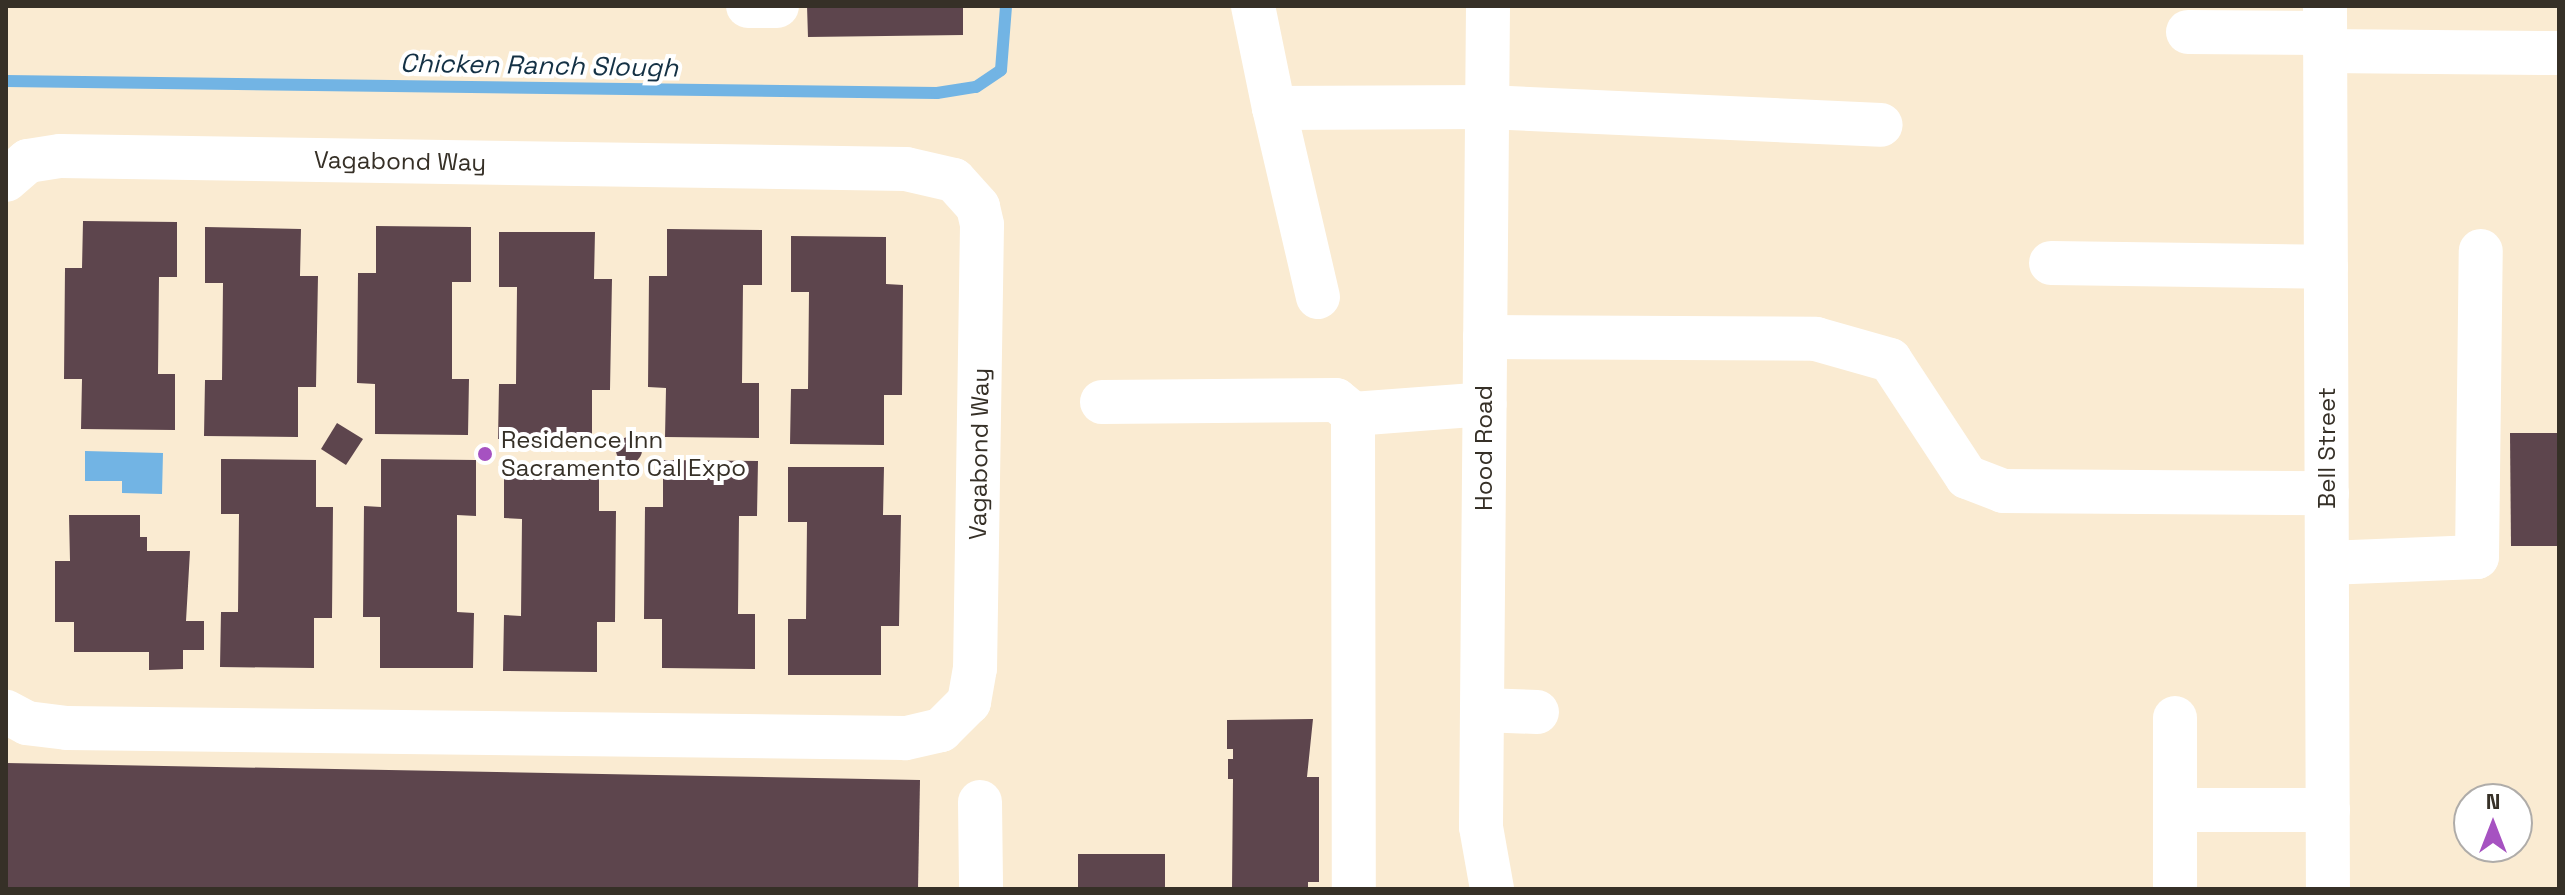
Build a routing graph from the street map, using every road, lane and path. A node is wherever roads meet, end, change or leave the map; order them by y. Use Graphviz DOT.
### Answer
graph roads {
  1 [pos="748,6"];
  2 [pos="777,6"];
  3 [pos="1253,6"];
  4 [pos="1488,6"];
  5 [pos="2325,30"];
  6 [pos="2188,32"];
  7 [pos="2559,53"];
  8 [pos="1487,107"];
  9 [pos="1274,108"];
  10 [pos="1881,125"];
  11 [pos="11,175"];
  12 [pos="2481,251"];
  13 [pos="2051,263"];
  14 [pos="2326,267"];
  15 [pos="1318,297"];
  16 [pos="1485,337"];
  17 [pos="1102,402"];
  18 [pos="1485,404"];
  19 [pos="1353,414"];
  20 [pos="2327,493"];
  21 [pos="2327,563"];
  22 [pos="1482,710"];
  23 [pos="1537,712"];
  24 [pos="17,717"];
  25 [pos="2175,718"];
  26 [pos="980,802"];
  27 [pos="2175,810"];
  28 [pos="2328,810"];
  29 [pos="2175,887"];
  30 [pos="981,889"];
  31 [pos="1354,889"];
  32 [pos="1492,889"];
  33 [pos="2328,889"];
  1 -- 2 [label="street"];
  3 -- 9 [label="street"];
  4 -- 8 [label="street, Hood Road"];
  5 -- 6 [label="street"];
  5 -- 7 [label="street"];
  5 -- 14 [label="street, Bell Street"];
  8 -- 9 [label="street"];
  8 -- 10 [label="street"];
  8 -- 16 [label="street, Hood Road"];
  9 -- 15 [label="street"];
  11 -- 24 [label="street, Vagabond Way"];
  12 -- 21 [label="street"];
  13 -- 14 [label="street"];
  14 -- 20 [label="street, Bell Street"];
  16 -- 18 [label="street, Hood Road"];
  16 -- 20 [label="street"];
  17 -- 19 [label="street"];
  18 -- 19 [label="street"];
  18 -- 22 [label="street, Hood Road"];
  19 -- 31 [label="street"];
  20 -- 21 [label="street, Bell Street"];
  21 -- 28 [label="street, Bell Street"];
  22 -- 23 [label="street"];
  22 -- 32 [label="street, Hood Road"];
  25 -- 27 [label="street"];
  26 -- 30 [label="street"];
  27 -- 28 [label="street"];
  27 -- 29 [label="street"];
  28 -- 33 [label="street, Bell Street"];
}
